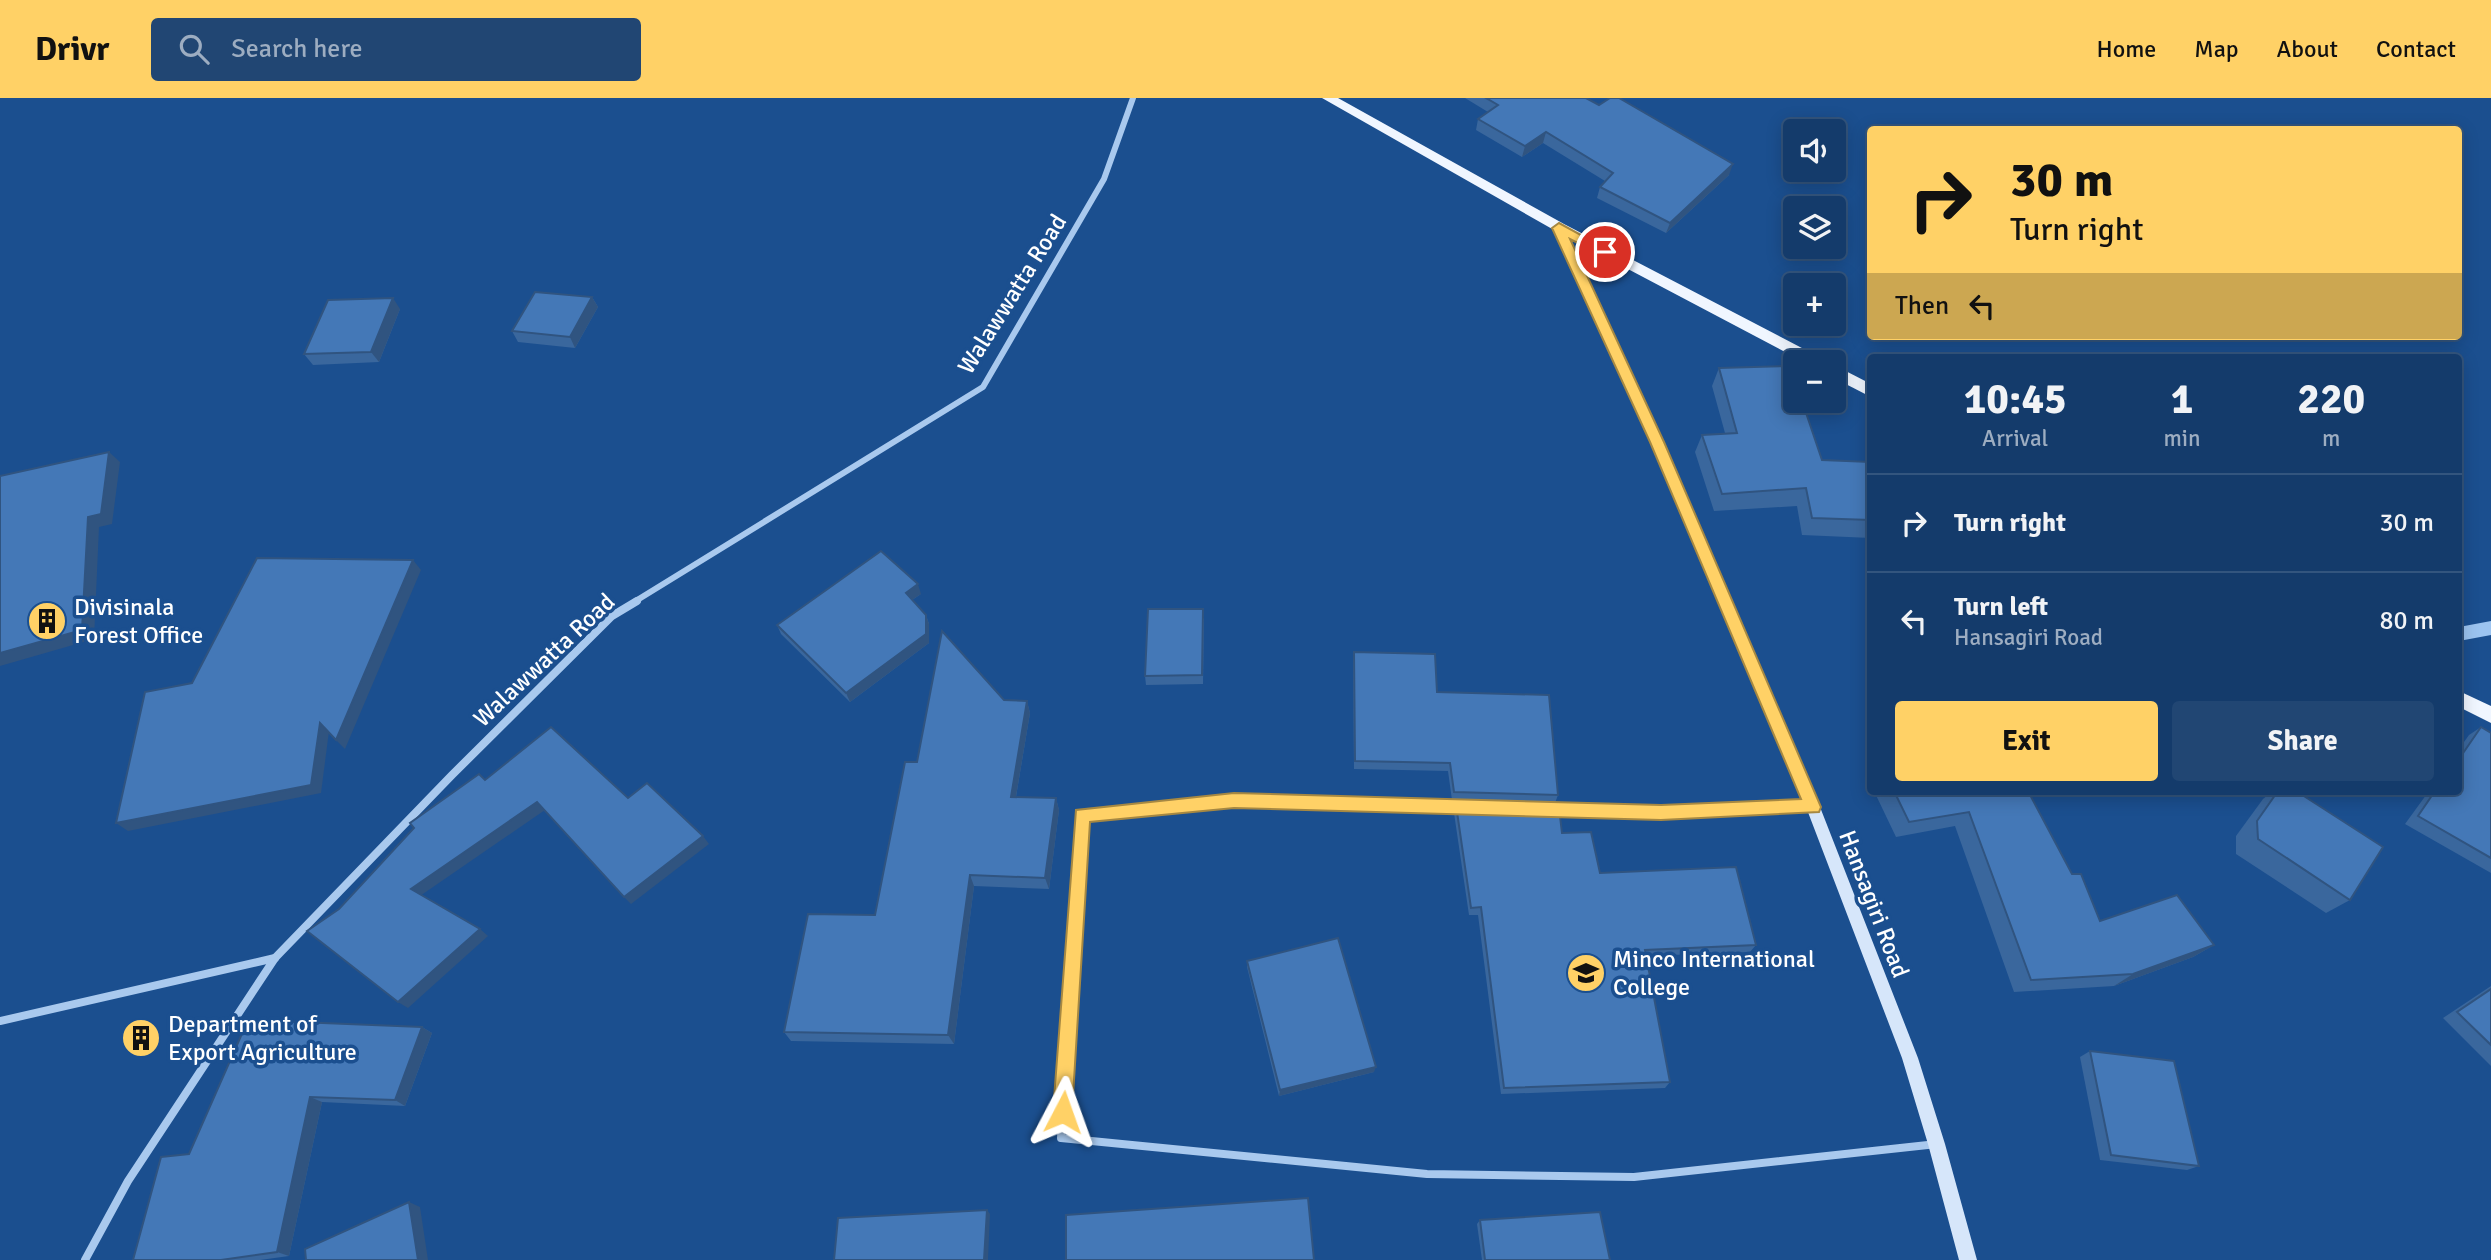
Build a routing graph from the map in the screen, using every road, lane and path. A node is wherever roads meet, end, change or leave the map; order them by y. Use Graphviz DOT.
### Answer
graph roads {
  1 [pos="1133,98"];
  2 [pos="1328,98"];
  3 [pos="1559,228"];
  4 [pos="1793,350"];
  5 [pos="1846,378"];
  6 [pos="1867,389"];
  7 [pos="2462,700"];
  8 [pos="2491,715"];
  9 [pos="1468,807"];
  10 [pos="1813,807"];
  11 [pos="1537,809"];
  12 [pos="275,958"];
  13 [pos="0,1021"];
  14 [pos="1938,1144"];
  15 [pos="85,1260"];
  16 [pos="1968,1260"];
  1 -- 12 [label="street, Walawwatta Road"];
  2 -- 3 [label="main road"];
  3 -- 4 [label="main road"];
  3 -- 10 [label="street, Hansagiri Road"];
  5 -- 6 [label="main road"];
  7 -- 8 [label="main road"];
  9 -- 14 [label="street"];
  10 -- 11 [label="street"];
  10 -- 14 [label="street, Hansagiri Road"];
  12 -- 13 [label="street"];
  12 -- 15 [label="street, Walawwatta Road"];
  14 -- 16 [label="street, Hansagiri Road"];
}
